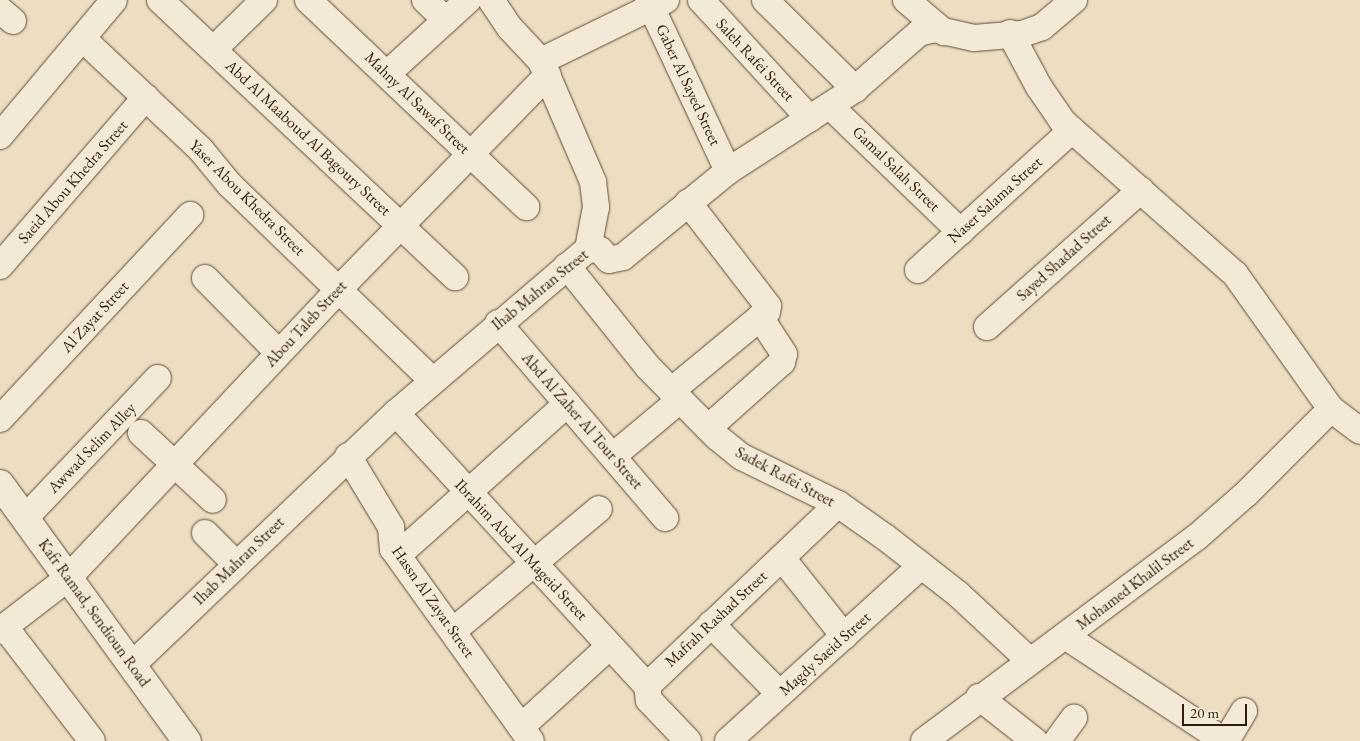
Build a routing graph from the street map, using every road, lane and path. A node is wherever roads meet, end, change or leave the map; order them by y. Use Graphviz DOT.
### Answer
graph roads {
  1 [pos="160,0"];
  2 [pos="264,0"];
  3 [pos="308,0"];
  4 [pos="425,0"];
  5 [pos="468,0"];
  6 [pos="491,0"];
  7 [pos="701,0"];
  8 [pos="765,0"];
  9 [pos="906,0"];
  10 [pos="1074,0"];
  11 [pos="107,2"];
  12 [pos="656,2"];
  13 [pos="446,20"];
  14 [pos="944,32"];
  15 [pos="1010,33"];
  16 [pos="83,39"];
  17 [pos="214,49"];
  18 [pos="545,68"];
  19 [pos="387,74"];
  20 [pos="855,88"];
  21 [pos="146,97"];
  22 [pos="821,113"];
  23 [pos="1072,130"];
  24 [pos="0,136"];
  25 [pos="470,155"];
  26 [pos="728,171"];
  27 [pos="1141,190"];
  28 [pos="688,202"];
  29 [pos="526,207"];
  30 [pos="190,215"];
  31 [pos="401,225"];
  32 [pos="961,232"];
  33 [pos="588,249"];
  34 [pos="0,266"];
  35 [pos="567,266"];
  36 [pos="918,270"];
  37 [pos="455,277"];
  38 [pos="205,278"];
  39 [pos="339,288"];
  40 [pos="764,315"];
  41 [pos="498,323"];
  42 [pos="987,327"];
  43 [pos="279,352"];
  44 [pos="158,378"];
  45 [pos="432,380"];
  46 [pos="675,395"];
  47 [pos="567,404"];
  48 [pos="1331,410"];
  49 [pos="396,412"];
  50 [pos="0,419"];
  51 [pos="708,428"];
  52 [pos="1360,431"];
  53 [pos="141,433"];
  54 [pos="348,456"];
  55 [pos="613,456"];
  56 [pos="174,464"];
  57 [pos="1,487"];
  58 [pos="468,492"];
  59 [pos="213,500"];
  60 [pos="838,504"];
  61 [pos="599,509"];
  62 [pos="25,518"];
  63 [pos="665,518"];
  64 [pos="205,532"];
  65 [pos="398,555"];
  66 [pos="782,558"];
  67 [pos="236,564"];
  68 [pos="534,564"];
  69 [pos="921,566"];
  70 [pos="68,578"];
  71 [pos="711,624"];
  72 [pos="2,627"];
  73 [pos="453,631"];
  74 [pos="844,636"];
  75 [pos="1065,636"];
  76 [pos="610,646"];
  77 [pos="1030,661"];
  78 [pos="132,665"];
  79 [pos="647,686"];
  80 [pos="780,694"];
  81 [pos="979,697"];
  82 [pos="1244,711"];
  83 [pos="1074,718"];
  84 [pos="526,734"];
  85 [pos="92,741"];
  86 [pos="187,741"];
  87 [pos="688,741"];
  88 [pos="728,741"];
  89 [pos="924,741"];
  90 [pos="1035,741"];
  91 [pos="1057,741"];
  92 [pos="1225,741"];
  1 -- 17 [label="street, Abd Al Maaboud Al Bagoury Street"];
  2 -- 17 [label="street"];
  3 -- 19 [label="street, Mahny Al Sawaf Street"];
  4 -- 13 [label="street"];
  5 -- 13 [label="street"];
  6 -- 18 [label="street"];
  7 -- 22 [label="street, Saleh Rafei Street"];
  8 -- 20 [label="street"];
  9 -- 14 [label="street"];
  10 -- 15 [label="street, Ihab Mahran Street"];
  11 -- 16 [label="street"];
  12 -- 18 [label="street, Abou Taleb Street"];
  12 -- 26 [label="street, Gaber Al Sayed Street"];
  13 -- 19 [label="street"];
  14 -- 15 [label="street, Ihab Mahran Street"];
  14 -- 20 [label="street, Ihab Mahran Street"];
  15 -- 23 [label="street"];
  16 -- 21 [label="street, Yaser Abou Khedra Street"];
  16 -- 24 [label="street"];
  17 -- 31 [label="street, Abd Al Maaboud Al Bagoury Street"];
  18 -- 25 [label="street, Abou Taleb Street"];
  18 -- 33 [label="street"];
  19 -- 25 [label="street, Mahny Al Sawaf Street"];
  20 -- 22 [label="street, Ihab Mahran Street"];
  21 -- 34 [label="street, Saeid Abou Khedra Street"];
  21 -- 39 [label="street, Yaser Abou Khedra Street"];
  22 -- 26 [label="street, Ihab Mahran Street"];
  22 -- 32 [label="street, Gamal Salah Street"];
  23 -- 27 [label="street"];
  23 -- 32 [label="street, Naser Salama Street"];
  25 -- 29 [label="street, Mahny Al Sawaf Street"];
  25 -- 31 [label="street, Abou Taleb Street"];
  26 -- 28 [label="street, Ihab Mahran Street"];
  27 -- 42 [label="street, Sayed Shadad Street"];
  27 -- 48 [label="street"];
  28 -- 33 [label="street, Ihab Mahran Street"];
  28 -- 40 [label="street"];
  30 -- 50 [label="street, Al Zayat Street"];
  31 -- 37 [label="street, Abd Al Maaboud Al Bagoury Street"];
  31 -- 39 [label="street, Abou Taleb Street"];
  32 -- 36 [label="street, Naser Salama Street"];
  33 -- 35 [label="street, Ihab Mahran Street"];
  35 -- 41 [label="street, Ihab Mahran Street"];
  35 -- 46 [label="street, Sadek Rafei Street"];
  38 -- 43 [label="street"];
  39 -- 43 [label="street, Abou Taleb Street"];
  39 -- 45 [label="street, Yaser Abou Khedra Street"];
  40 -- 46 [label="street"];
  40 -- 51 [label="street"];
  41 -- 45 [label="street, Ihab Mahran Street"];
  41 -- 47 [label="street, Abd Al Zaher Al Tour Street"];
  43 -- 56 [label="street, Abou Taleb Street"];
  44 -- 62 [label="street, Awwad Selim Alley"];
  45 -- 49 [label="street, Ihab Mahran Street"];
  46 -- 51 [label="street, Sadek Rafei Street"];
  46 -- 55 [label="street"];
  47 -- 55 [label="street, Abd Al Zaher Al Tour Street"];
  47 -- 58 [label="street"];
  48 -- 52 [label="street"];
  48 -- 75 [label="street, Mohamed Khalil Street"];
  49 -- 54 [label="street, Ihab Mahran Street"];
  49 -- 58 [label="street, Ibrahim Abd Al Mageid Street"];
  51 -- 60 [label="street, Sadek Rafei Street"];
  53 -- 56 [label="street"];
  54 -- 65 [label="street, Hassn Al Zayat Street"];
  54 -- 67 [label="street, Ihab Mahran Street"];
  55 -- 63 [label="street, Abd Al Zaher Al Tour Street"];
  56 -- 59 [label="street"];
  56 -- 70 [label="street, Abou Taleb Street"];
  57 -- 62 [label="street, Kafr Ramad, Sendioun Road"];
  58 -- 65 [label="street"];
  58 -- 68 [label="street, Ibrahim Abd Al Mageid Street"];
  60 -- 66 [label="street, Mafrah Rashad Street"];
  60 -- 69 [label="street, Sadek Rafei Street"];
  61 -- 68 [label="street"];
  62 -- 70 [label="street, Kafr Ramad, Sendioun Road"];
  64 -- 67 [label="street"];
  65 -- 73 [label="street, Hassn Al Zayat Street"];
  66 -- 71 [label="street, Mafrah Rashad Street"];
  66 -- 74 [label="street"];
  67 -- 78 [label="street, Ihab Mahran Street"];
  68 -- 73 [label="street"];
  68 -- 76 [label="street, Ibrahim Abd Al Mageid Street"];
  69 -- 74 [label="street, Magdy Saeid Street"];
  69 -- 77 [label="street, Sadek Rafei Street"];
  70 -- 72 [label="street, Abou Taleb Street"];
  70 -- 78 [label="street, Kafr Ramad, Sendioun Road"];
  71 -- 79 [label="street, Mafrah Rashad Street"];
  71 -- 80 [label="street"];
  72 -- 85 [label="street"];
  73 -- 84 [label="street, Hassn Al Zayat Street"];
  74 -- 80 [label="street, Magdy Saeid Street"];
  75 -- 77 [label="street, Mohamed Khalil Street"];
  75 -- 92 [label="street"];
  76 -- 79 [label="street, Ibrahim Abd Al Mageid Street"];
  76 -- 84 [label="street"];
  77 -- 81 [label="street, Mohamed Khalil Street"];
  78 -- 86 [label="street, Kafr Ramad, Sendioun Road"];
  79 -- 87 [label="street"];
  80 -- 88 [label="street, Magdy Saeid Street"];
  81 -- 89 [label="street, Mohamed Khalil Street"];
  81 -- 90 [label="street"];
  82 -- 92 [label="street"];
  83 -- 91 [label="street"];
}
